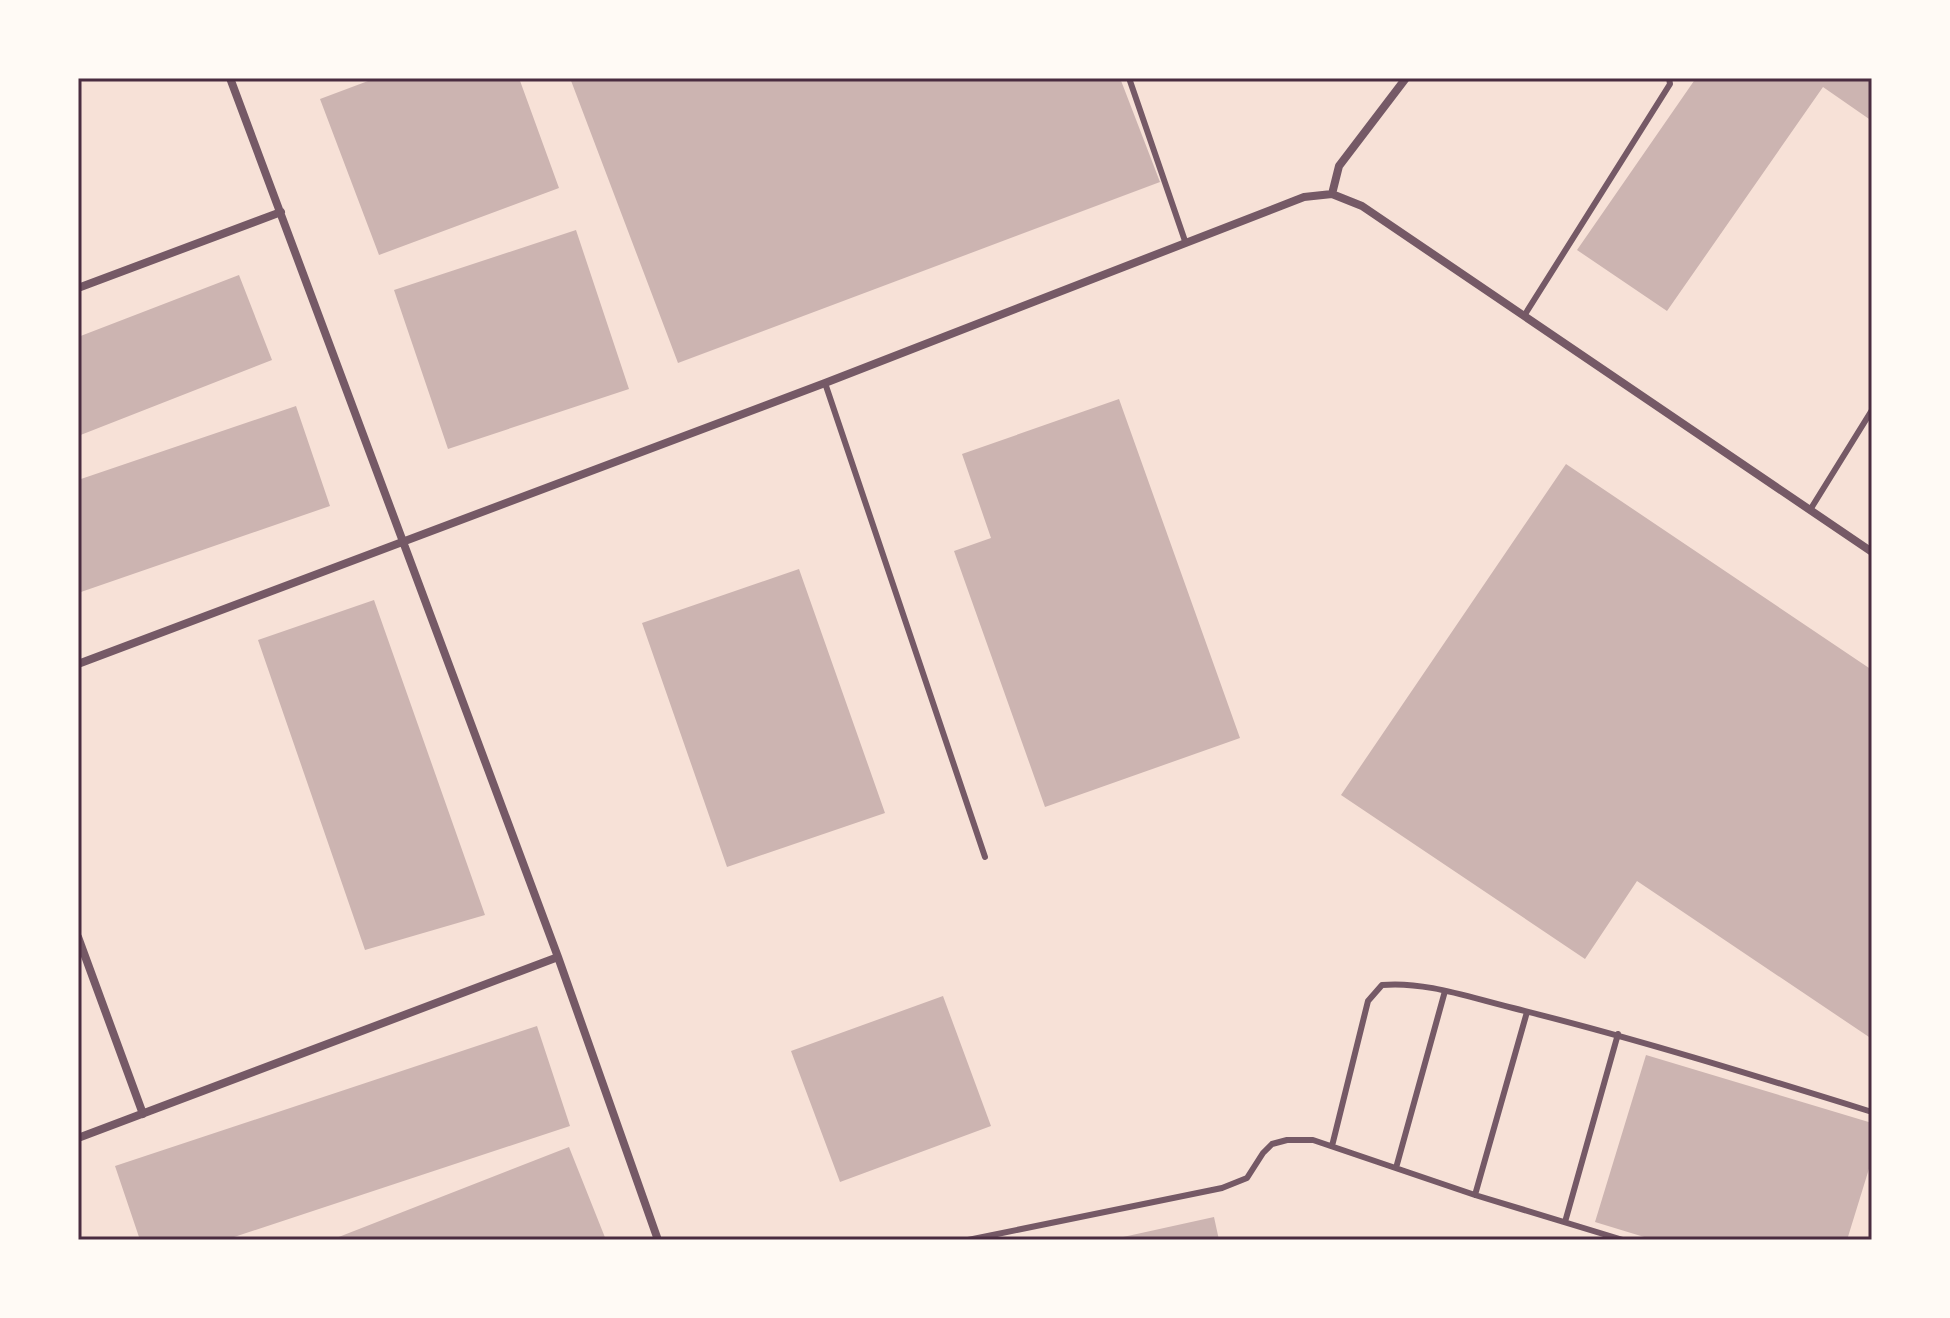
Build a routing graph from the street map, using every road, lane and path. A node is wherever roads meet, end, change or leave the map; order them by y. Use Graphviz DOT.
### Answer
graph roads {
  1 [pos="230,78"];
  2 [pos="1129,78"];
  3 [pos="1406,78"];
  4 [pos="1669,78"];
  5 [pos="1332,194"];
  6 [pos="281,212"];
  7 [pos="1185,241"];
  8 [pos="78,288"];
  9 [pos="1524,316"];
  10 [pos="825,383"];
  11 [pos="1872,410"];
  12 [pos="1810,510"];
  13 [pos="405,543"];
  14 [pos="1872,552"];
  15 [pos="78,664"];
  16 [pos="985,857"];
  17 [pos="78,937"];
  18 [pos="558,957"];
  19 [pos="1445,991"];
  20 [pos="1527,1012"];
  21 [pos="1618,1034"];
  22 [pos="1872,1112"];
  23 [pos="143,1114"];
  24 [pos="78,1138"];
  25 [pos="1332,1146"];
  26 [pos="1396,1168"];
  27 [pos="1475,1195"];
  28 [pos="1565,1222"];
  29 [pos="658,1240"];
  30 [pos="968,1240"];
  31 [pos="1623,1240"];
  1 -- 6 [label="street"];
  2 -- 7 [label="lane"];
  3 -- 5 [label="street"];
  4 -- 9 [label="lane"];
  5 -- 7 [label="street"];
  5 -- 9 [label="street"];
  6 -- 8 [label="street"];
  6 -- 13 [label="street"];
  7 -- 10 [label="street"];
  9 -- 12 [label="street"];
  10 -- 13 [label="street"];
  10 -- 16 [label="lane"];
  11 -- 12 [label="lane"];
  12 -- 14 [label="street"];
  13 -- 15 [label="street"];
  13 -- 18 [label="street"];
  17 -- 23 [label="street"];
  18 -- 23 [label="street"];
  18 -- 29 [label="street"];
  19 -- 20 [label="lane"];
  19 -- 25 [label="lane"];
  19 -- 26 [label="lane"];
  20 -- 21 [label="lane"];
  20 -- 27 [label="lane"];
  21 -- 22 [label="lane"];
  21 -- 28 [label="lane"];
  23 -- 24 [label="street"];
  25 -- 26 [label="lane"];
  25 -- 30 [label="lane"];
  26 -- 27 [label="lane"];
  27 -- 28 [label="lane"];
  28 -- 31 [label="lane"];
}
